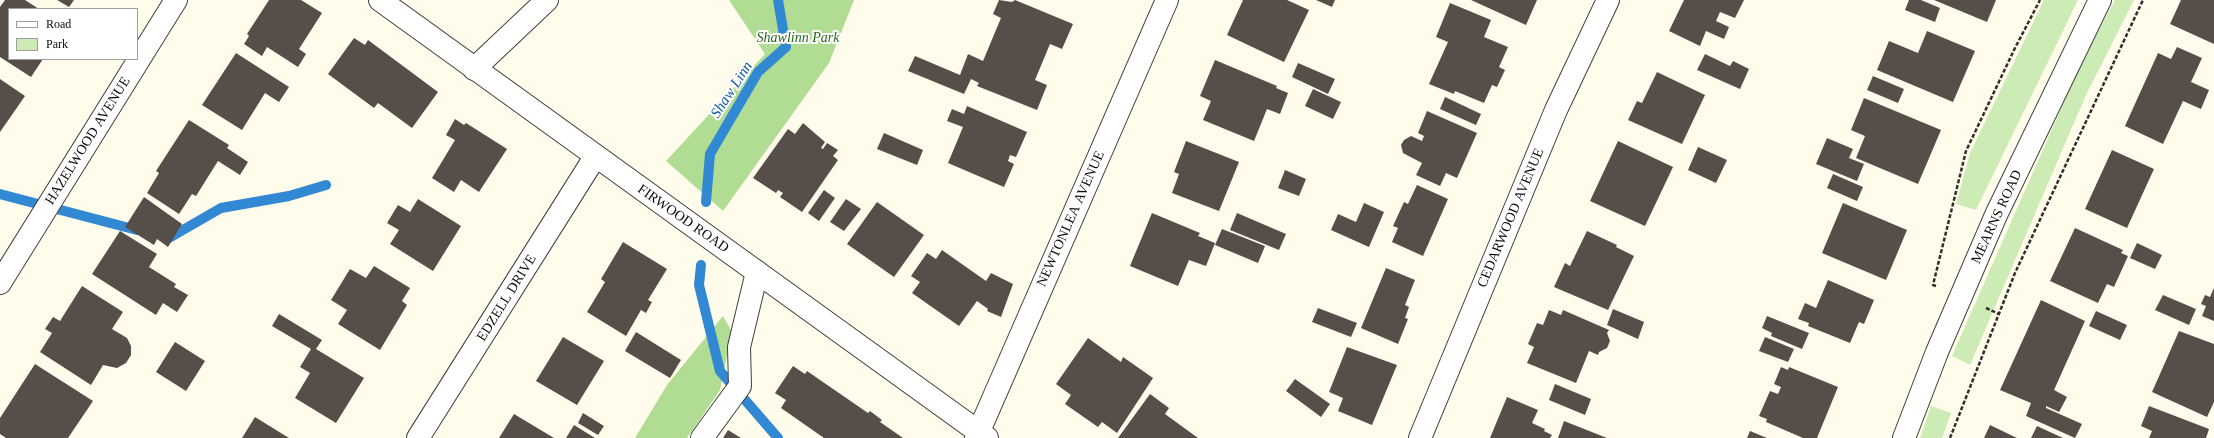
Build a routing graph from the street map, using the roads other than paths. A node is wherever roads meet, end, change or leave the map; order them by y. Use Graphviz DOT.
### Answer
graph roads {
  1 [pos="176,0"];
  2 [pos="380,0"];
  3 [pos="547,0"];
  4 [pos="1167,0"];
  5 [pos="1608,0"];
  6 [pos="2100,0"];
  7 [pos="474,69"];
  8 [pos="595,157"];
  9 [pos="757,272"];
  10 [pos="0,283"];
  11 [pos="980,436"];
  12 [pos="418,438"];
  13 [pos="702,438"];
  14 [pos="1420,438"];
  15 [pos="1904,438"];
  1 -- 10 [label="street, HAZELWOOD AVENUE"];
  2 -- 7 [label="street, FIRWOOD ROAD"];
  3 -- 7 [label="street"];
  4 -- 11 [label="street, NEWTONLEA AVENUE"];
  5 -- 14 [label="street, CEDARWOOD AVENUE"];
  6 -- 15 [label="street, MEARNS ROAD"];
  7 -- 8 [label="street, FIRWOOD ROAD"];
  8 -- 9 [label="street, FIRWOOD ROAD"];
  8 -- 12 [label="street, EDZELL DRIVE"];
  9 -- 11 [label="street, FIRWOOD ROAD"];
  9 -- 13 [label="street"];
}
